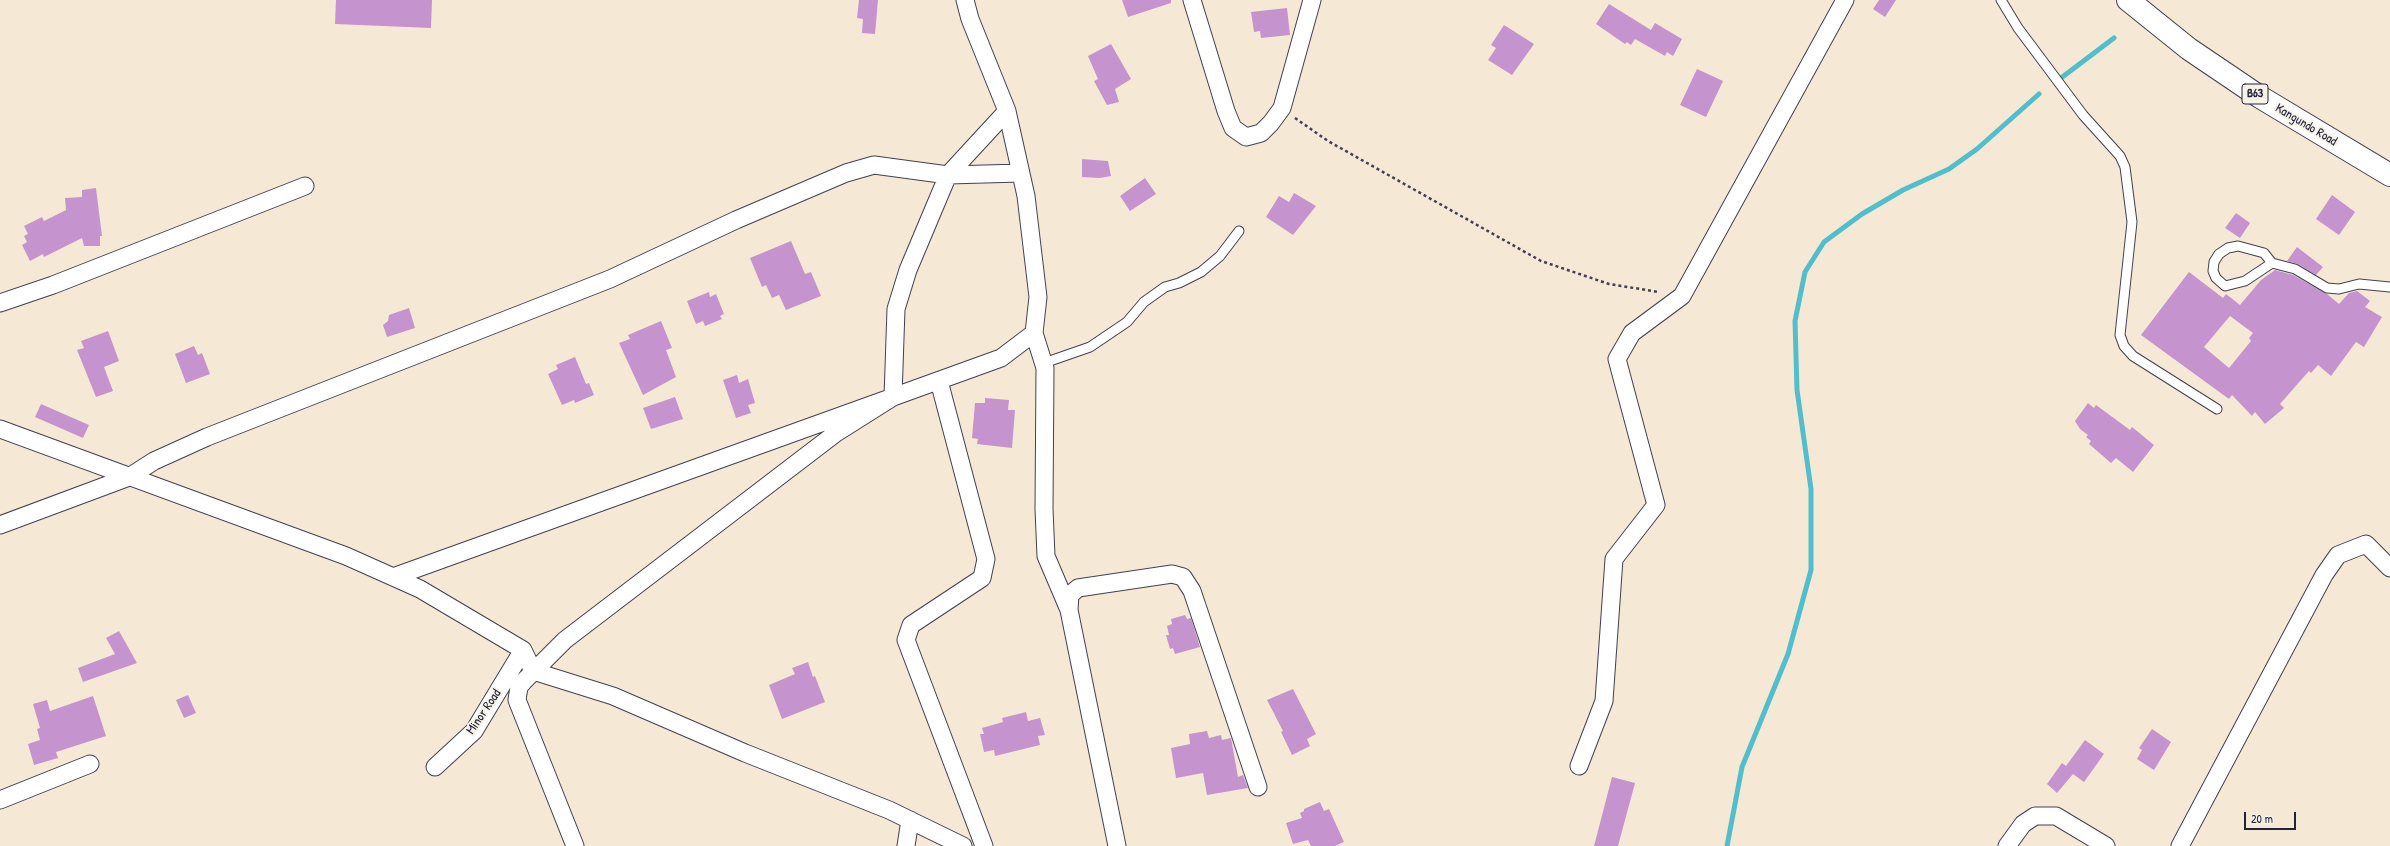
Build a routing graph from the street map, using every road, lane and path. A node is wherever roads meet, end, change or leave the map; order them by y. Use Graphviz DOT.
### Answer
graph roads {
  1 [pos="965,0"];
  2 [pos="1192,0"];
  3 [pos="1312,0"];
  4 [pos="1845,0"];
  5 [pos="2001,0"];
  6 [pos="2128,0"];
  7 [pos="1282,108"];
  8 [pos="1007,111"];
  9 [pos="1021,173"];
  10 [pos="948,175"];
  11 [pos="2390,175"];
  12 [pos="305,186"];
  13 [pos="1239,231"];
  14 [pos="2272,263"];
  15 [pos="2390,286"];
  16 [pos="1682,296"];
  17 [pos="0,303"];
  18 [pos="1034,333"];
  19 [pos="1044,363"];
  20 [pos="939,381"];
  21 [pos="893,397"];
  22 [pos="2217,409"];
  23 [pos="0,429"];
  24 [pos="129,477"];
  25 [pos="0,525"];
  26 [pos="2390,568"];
  27 [pos="393,577"];
  28 [pos="1069,610"];
  29 [pos="523,650"];
  30 [pos="533,671"];
  31 [pos="90,764"];
  32 [pos="1579,766"];
  33 [pos="435,767"];
  34 [pos="1258,786"];
  35 [pos="0,800"];
  36 [pos="910,820"];
  37 [pos="574,846"];
  38 [pos="906,846"];
  39 [pos="963,846"];
  40 [pos="984,846"];
  41 [pos="1117,846"];
  42 [pos="2007,846"];
  43 [pos="2106,846"];
  44 [pos="2180,846"];
  1 -- 8 [label="street"];
  2 -- 7 [label="street"];
  3 -- 7 [label="street"];
  4 -- 16 [label="street"];
  5 -- 22 [label="lane"];
  6 -- 11 [label="highway, Kangundo Road / B63"];
  7 -- 16 [label="path"];
  8 -- 9 [label="street"];
  8 -- 10 [label="street"];
  9 -- 10 [label="street"];
  9 -- 18 [label="street"];
  10 -- 21 [label="street"];
  10 -- 24 [label="street"];
  12 -- 17 [label="street"];
  13 -- 19 [label="lane"];
  14 -- 14 [label="lane"];
  14 -- 15 [label="lane"];
  16 -- 32 [label="street"];
  18 -- 19 [label="street"];
  18 -- 20 [label="street"];
  19 -- 28 [label="street"];
  20 -- 21 [label="street"];
  20 -- 40 [label="street"];
  21 -- 27 [label="street"];
  21 -- 30 [label="street"];
  23 -- 24 [label="street"];
  24 -- 25 [label="street"];
  24 -- 27 [label="street"];
  26 -- 44 [label="street"];
  27 -- 29 [label="street"];
  28 -- 34 [label="street"];
  28 -- 41 [label="street"];
  29 -- 30 [label="street"];
  29 -- 33 [label="street, Minor Road"];
  30 -- 36 [label="street"];
  30 -- 37 [label="street"];
  31 -- 35 [label="street"];
  36 -- 38 [label="street"];
  36 -- 39 [label="street"];
  42 -- 43 [label="street"];
}
